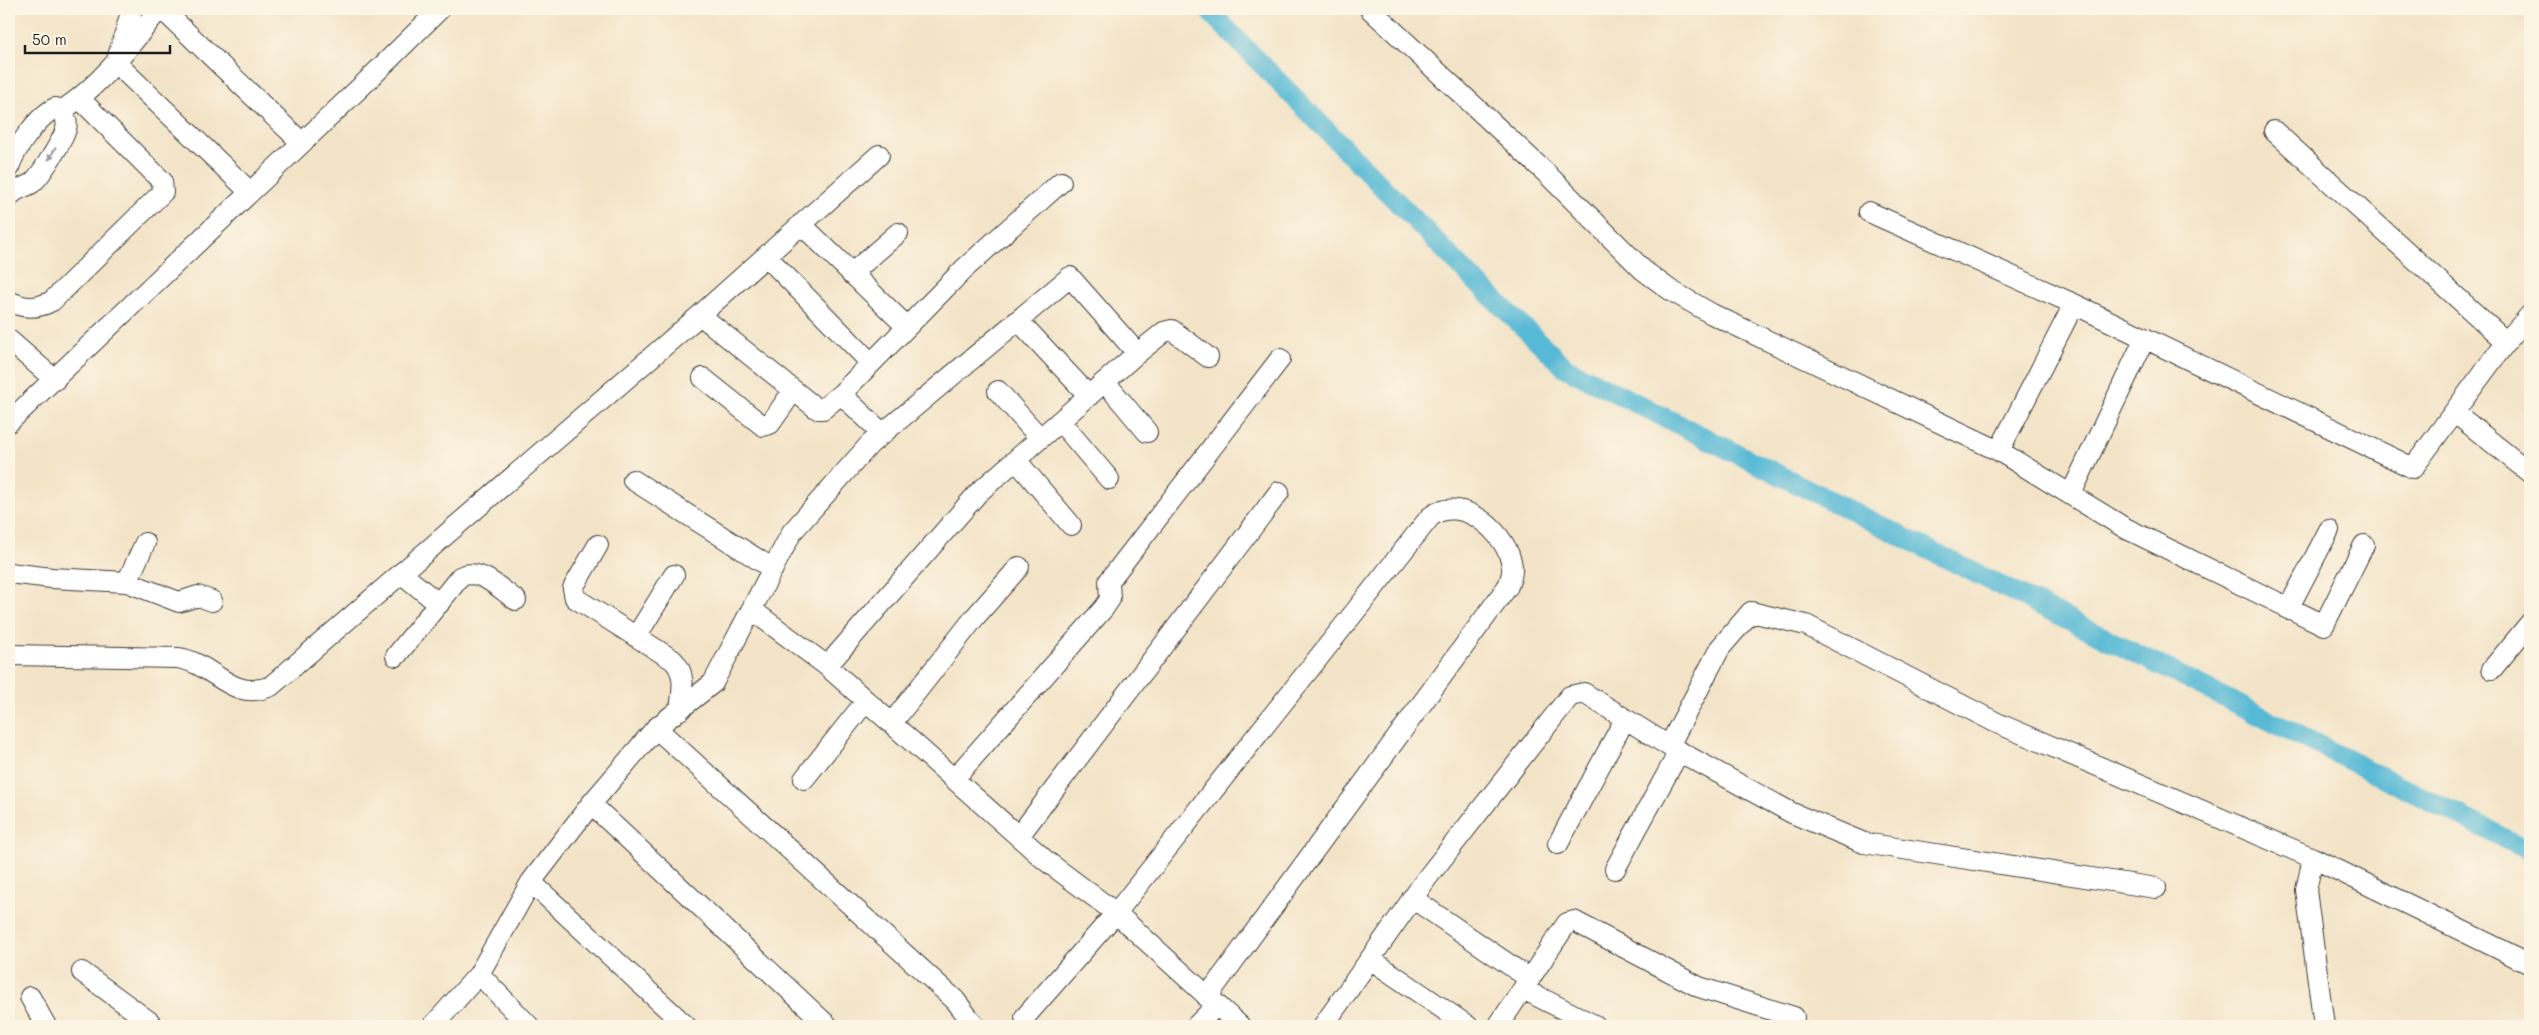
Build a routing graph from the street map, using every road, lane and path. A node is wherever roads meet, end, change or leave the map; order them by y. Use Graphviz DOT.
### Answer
graph roads {
  1 [pos="132,9"];
  2 [pos="161,9"];
  3 [pos="440,9"];
  4 [pos="1370,9"];
  5 [pos="116,63"];
  6 [pos="80,99"];
  7 [pos="63,110"];
  8 [pos="2274,131"];
  9 [pos="302,143"];
  10 [pos="879,155"];
  11 [pos="9,167"];
  12 [pos="1061,182"];
  13 [pos="10,189"];
  14 [pos="250,192"];
  15 [pos="1869,212"];
  16 [pos="801,224"];
  17 [pos="898,233"];
  18 [pos="766,256"];
  19 [pos="851,274"];
  20 [pos="9,301"];
  21 [pos="2074,304"];
  22 [pos="700,315"];
  23 [pos="2530,315"];
  24 [pos="1018,320"];
  25 [pos="906,326"];
  26 [pos="2145,338"];
  27 [pos="9,340"];
  28 [pos="2506,342"];
  29 [pos="1137,354"];
  30 [pos="1208,357"];
  31 [pos="1280,359"];
  32 [pos="871,363"];
  33 [pos="703,378"];
  34 [pos="55,380"];
  35 [pos="1105,382"];
  36 [pos="793,391"];
  37 [pos="998,391"];
  38 [pos="841,394"];
  39 [pos="1089,396"];
  40 [pos="2454,412"];
  41 [pos="1060,421"];
  42 [pos="9,422"];
  43 [pos="1146,432"];
  44 [pos="883,434"];
  45 [pos="1040,438"];
  46 [pos="1999,451"];
  47 [pos="1016,460"];
  48 [pos="2530,474"];
  49 [pos="1109,479"];
  50 [pos="633,480"];
  51 [pos="1279,492"];
  52 [pos="2071,494"];
  53 [pos="1071,524"];
  54 [pos="2330,530"];
  55 [pos="146,543"];
  56 [pos="598,545"];
  57 [pos="2364,545"];
  58 [pos="1019,567"];
  59 [pos="773,569"];
  60 [pos="9,573"];
  61 [pos="401,573"];
  62 [pos="674,575"];
  63 [pos="127,582"];
  64 [pos="516,600"];
  65 [pos="212,601"];
  66 [pos="438,604"];
  67 [pos="2288,609"];
  68 [pos="752,610"];
  69 [pos="2530,623"];
  70 [pos="636,637"];
  71 [pos="9,655"];
  72 [pos="396,656"];
  73 [pos="827,666"];
  74 [pos="2492,669"];
  75 [pos="866,701"];
  76 [pos="680,710"];
  77 [pos="1625,719"];
  78 [pos="892,724"];
  79 [pos="656,728"];
  80 [pos="1674,749"];
  81 [pos="804,779"];
  82 [pos="954,779"];
  83 [pos="591,804"];
  84 [pos="1019,836"];
  85 [pos="1558,844"];
  86 [pos="2313,858"];
  87 [pos="1615,869"];
  88 [pos="531,882"];
  89 [pos="2156,888"];
  90 [pos="1412,898"];
  91 [pos="1116,913"];
  92 [pos="1370,959"];
  93 [pos="2530,964"];
  94 [pos="82,972"];
  95 [pos="479,974"];
  96 [pos="1526,984"];
  97 [pos="30,998"];
  98 [pos="1212,1002"];
  99 [pos="1025,1017"];
  100 [pos="1794,1017"];
  101 [pos="149,1025"];
  102 [pos="46,1026"];
  103 [pos="434,1026"];
  104 [pos="529,1026"];
  105 [pos="686,1026"];
  106 [pos="828,1026"];
  107 [pos="975,1026"];
  108 [pos="1196,1026"];
  109 [pos="1240,1026"];
  110 [pos="1325,1026"];
  111 [pos="1468,1026"];
  112 [pos="1498,1026"];
  113 [pos="1596,1026"];
  114 [pos="2324,1026"];
  1 -- 5 [label="street"];
  2 -- 5 [label="street"];
  2 -- 9 [label="street"];
  3 -- 9 [label="street"];
  4 -- 46 [label="street"];
  5 -- 6 [label="street"];
  5 -- 14 [label="street"];
  6 -- 7 [label="street"];
  6 -- 20 [label="street"];
  7 -- 11 [label="street"];
  7 -- 13 [label="street, one-way"];
  8 -- 28 [label="street"];
  9 -- 14 [label="street"];
  10 -- 16 [label="street"];
  12 -- 25 [label="street"];
  14 -- 34 [label="street"];
  15 -- 21 [label="street"];
  16 -- 18 [label="street"];
  16 -- 19 [label="street"];
  17 -- 19 [label="street"];
  18 -- 22 [label="street"];
  18 -- 32 [label="street"];
  19 -- 25 [label="street"];
  21 -- 26 [label="street"];
  21 -- 46 [label="street"];
  22 -- 36 [label="street"];
  22 -- 61 [label="street"];
  23 -- 28 [label="street"];
  24 -- 29 [label="street"];
  24 -- 39 [label="street"];
  24 -- 44 [label="street"];
  25 -- 32 [label="street"];
  26 -- 40 [label="street"];
  26 -- 52 [label="street"];
  27 -- 34 [label="street"];
  28 -- 40 [label="street"];
  29 -- 30 [label="street"];
  29 -- 35 [label="street"];
  31 -- 82 [label="street"];
  32 -- 38 [label="street"];
  33 -- 36 [label="street"];
  34 -- 42 [label="street"];
  35 -- 39 [label="street"];
  35 -- 43 [label="street"];
  36 -- 38 [label="street"];
  37 -- 45 [label="street"];
  38 -- 44 [label="street"];
  39 -- 41 [label="street"];
  40 -- 48 [label="street"];
  41 -- 45 [label="street"];
  41 -- 49 [label="street"];
  44 -- 59 [label="street"];
  45 -- 47 [label="street"];
  46 -- 52 [label="street"];
  47 -- 53 [label="street"];
  47 -- 73 [label="street"];
  50 -- 59 [label="street"];
  51 -- 84 [label="street"];
  52 -- 67 [label="street"];
  54 -- 67 [label="street"];
  55 -- 63 [label="street"];
  56 -- 70 [label="street"];
  57 -- 67 [label="street"];
  58 -- 78 [label="street"];
  59 -- 68 [label="street"];
  60 -- 63 [label="street"];
  61 -- 66 [label="street"];
  61 -- 71 [label="street"];
  62 -- 70 [label="street"];
  63 -- 65 [label="street"];
  64 -- 66 [label="street"];
  66 -- 72 [label="street"];
  68 -- 73 [label="street"];
  68 -- 76 [label="street"];
  69 -- 74 [label="street"];
  70 -- 76 [label="street"];
  73 -- 75 [label="street"];
  75 -- 78 [label="street"];
  75 -- 81 [label="street"];
  76 -- 79 [label="street"];
  77 -- 80 [label="street"];
  77 -- 85 [label="street"];
  77 -- 90 [label="street"];
  78 -- 82 [label="street"];
  79 -- 83 [label="street"];
  79 -- 107 [label="street"];
  80 -- 86 [label="street"];
  80 -- 87 [label="street"];
  80 -- 89 [label="street"];
  82 -- 84 [label="street"];
  83 -- 88 [label="street"];
  83 -- 106 [label="street"];
  84 -- 91 [label="street"];
  86 -- 93 [label="street"];
  86 -- 114 [label="street"];
  88 -- 95 [label="street"];
  88 -- 105 [label="street"];
  90 -- 92 [label="street"];
  90 -- 96 [label="street"];
  91 -- 98 [label="street"];
  91 -- 98 [label="street"];
  91 -- 99 [label="street"];
  92 -- 110 [label="street"];
  92 -- 111 [label="street"];
  94 -- 101 [label="street"];
  95 -- 103 [label="street"];
  95 -- 104 [label="street"];
  96 -- 100 [label="street"];
  96 -- 112 [label="street"];
  96 -- 113 [label="street"];
  97 -- 102 [label="street"];
  98 -- 108 [label="street"];
  98 -- 109 [label="street"];
}
